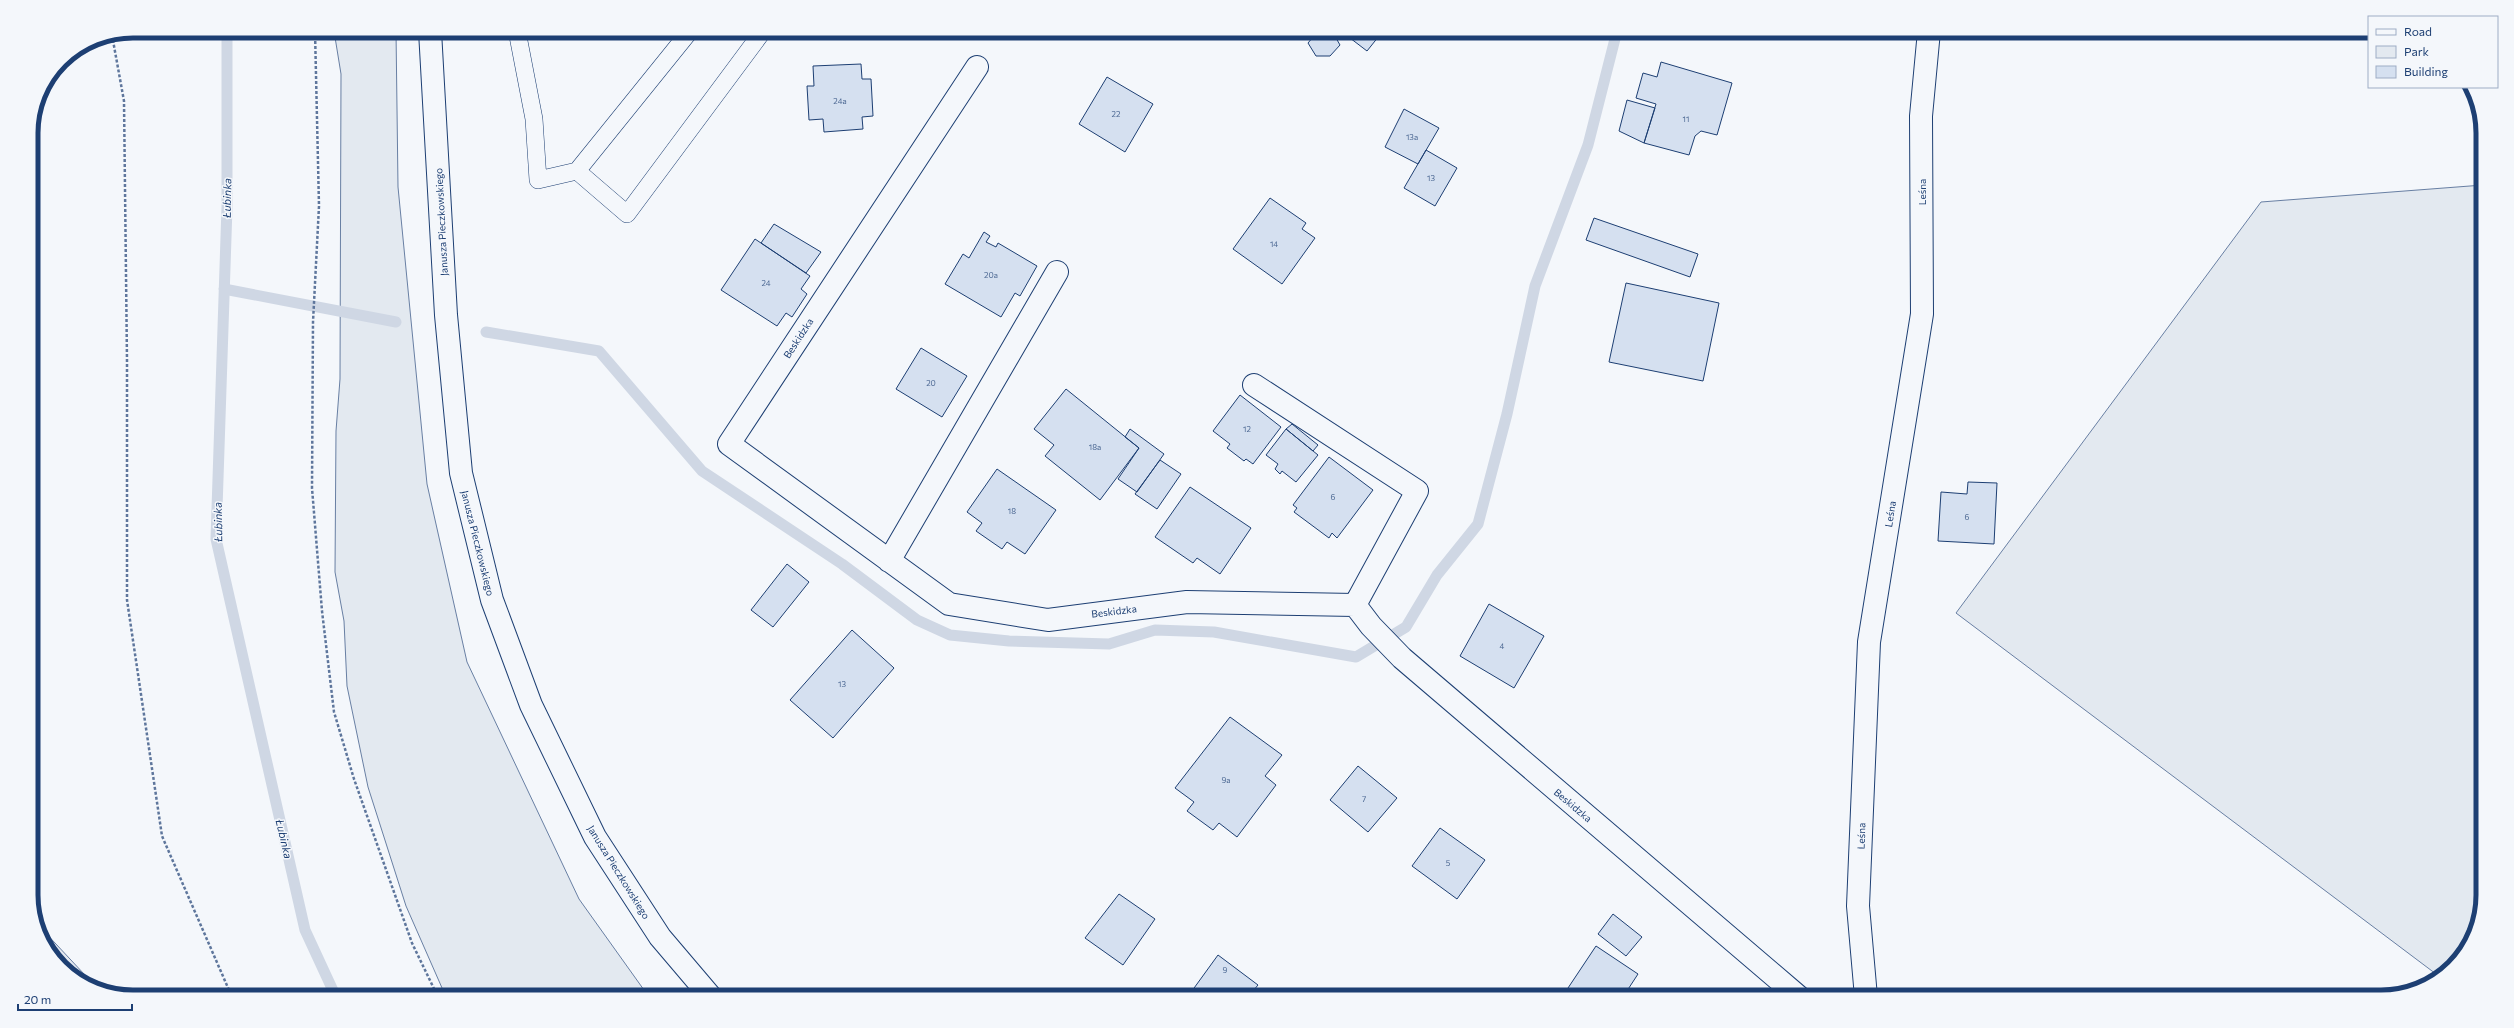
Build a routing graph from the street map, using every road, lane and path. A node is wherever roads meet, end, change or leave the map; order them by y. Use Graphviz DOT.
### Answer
graph roads {
  1 [pos="315,38"];
  2 [pos="430,38"];
  3 [pos="518,38"];
  4 [pos="684,38"];
  5 [pos="758,38"];
  6 [pos="1928,38"];
  7 [pos="113,40"];
  8 [pos="977,67"];
  9 [pos="577,171"];
  10 [pos="1057,272"];
  11 [pos="1254,385"];
  12 [pos="888,561"];
  13 [pos="1355,605"];
  14 [pos="229,990"];
  15 [pos="435,990"];
  16 [pos="705,990"];
  17 [pos="1791,990"];
  18 [pos="1865,990"];
  1 -- 15 [label="path"];
  2 -- 16 [label="street, Janusza Pieczkowskiego"];
  3 -- 9 [label="lane"];
  4 -- 9 [label="lane"];
  5 -- 9 [label="lane"];
  6 -- 18 [label="street, Leśna"];
  7 -- 14 [label="path"];
  8 -- 12 [label="street, Beskidzka"];
  10 -- 12 [label="street"];
  11 -- 13 [label="street"];
  12 -- 13 [label="street, Beskidzka"];
  13 -- 17 [label="street, Beskidzka"];
}
